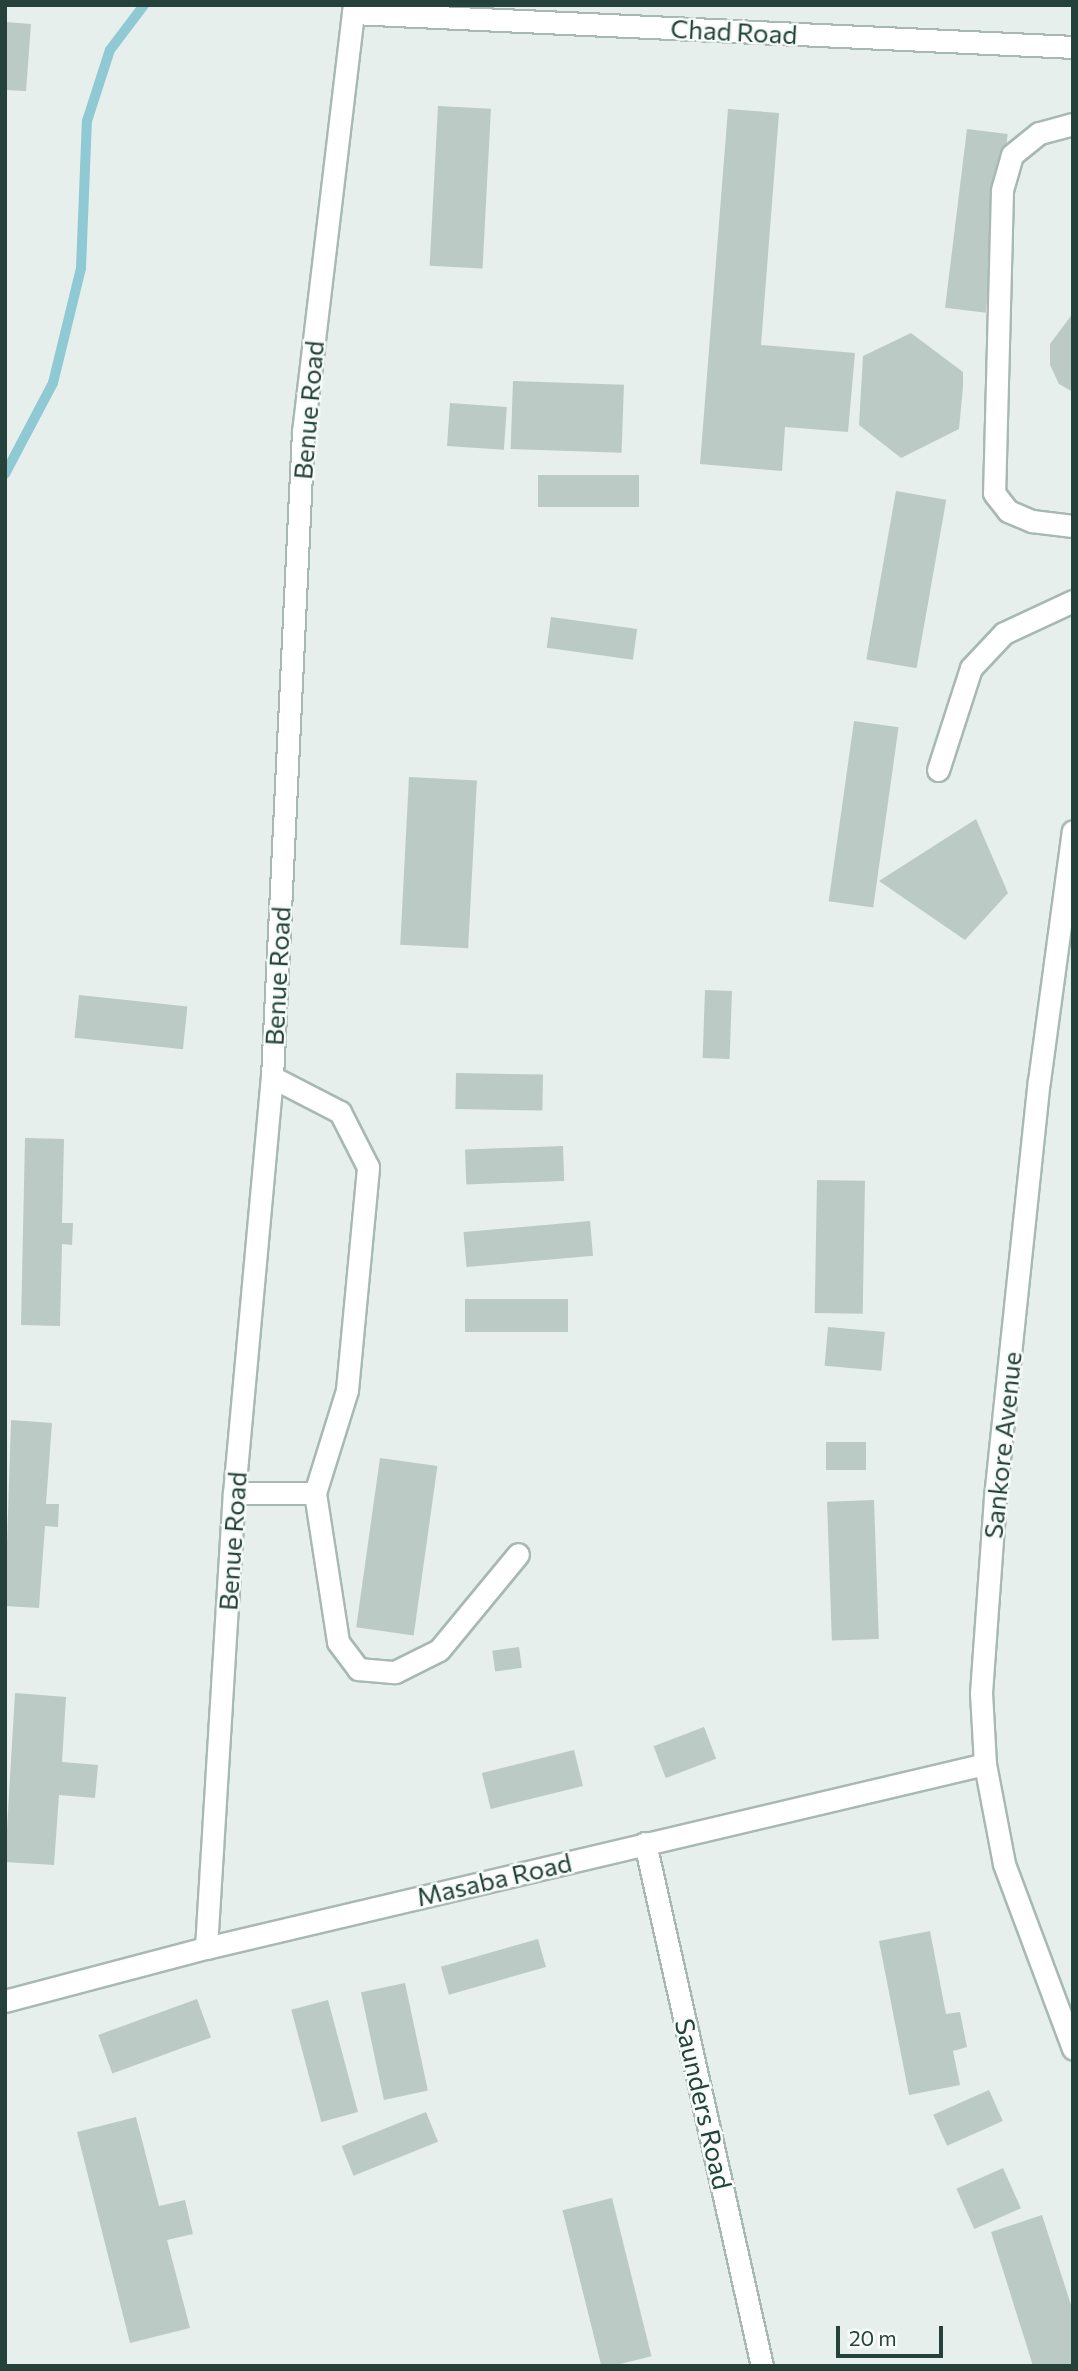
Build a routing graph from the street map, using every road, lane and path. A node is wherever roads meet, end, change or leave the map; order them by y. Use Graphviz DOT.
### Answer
graph roads {
  1 [pos="354,9"];
  2 [pos="1073,47"];
  3 [pos="1073,124"];
  4 [pos="1073,526"];
  5 [pos="1073,601"];
  6 [pos="938,771"];
  7 [pos="1073,831"];
  8 [pos="272,1077"];
  9 [pos="234,1493"];
  10 [pos="315,1493"];
  11 [pos="518,1554"];
  12 [pos="985,1764"];
  13 [pos="645,1843"];
  14 [pos="206,1948"];
  15 [pos="5,2001"];
  16 [pos="1073,2049"];
  17 [pos="762,2366"];
  1 -- 2 [label="street, Chad Road"];
  1 -- 8 [label="street, Benue Road"];
  3 -- 4 [label="street"];
  5 -- 6 [label="street"];
  7 -- 12 [label="street, Sankore Avenue"];
  8 -- 9 [label="street, Benue Road"];
  8 -- 10 [label="street"];
  9 -- 10 [label="street"];
  9 -- 14 [label="street, Benue Road"];
  10 -- 11 [label="street"];
  12 -- 13 [label="street, Masaba Road"];
  12 -- 16 [label="street, Sankore Avenue"];
  13 -- 14 [label="street, Masaba Road"];
  13 -- 17 [label="street, Saunders Road"];
  14 -- 15 [label="street, Masaba Road"];
}
